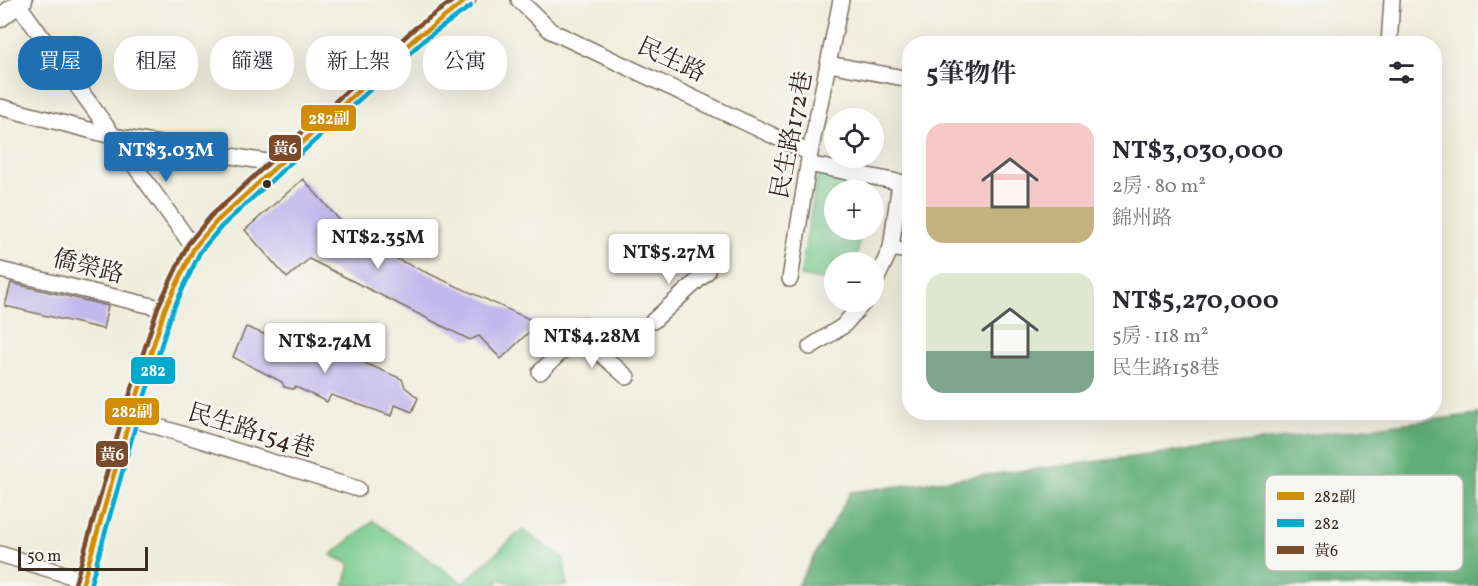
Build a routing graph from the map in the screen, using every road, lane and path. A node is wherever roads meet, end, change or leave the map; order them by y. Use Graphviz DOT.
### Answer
graph roads {
  1 [pos="466,0"];
  2 [pos="519,0"];
  3 [pos="841,0"];
  4 [pos="1392,0"];
  5 [pos="21,2"];
  6 [pos="0,18"];
  7 [pos="1390,36"];
  8 [pos="830,64"];
  9 [pos="902,78"];
  10 [pos="0,107"];
  11 [pos="112,136"];
  12 [pos="809,159"];
  13 [pos="279,164"];
  14 [pos="902,182"];
  15 [pos="902,193"];
  16 [pos="194,248"];
  17 [pos="891,248"];
  18 [pos="902,249"];
  19 [pos="884,263"];
  20 [pos="0,270"];
  21 [pos="707,272"];
  22 [pos="790,279"];
  23 [pos="165,309"];
  24 [pos="855,312"];
  25 [pos="653,321"];
  26 [pos="810,347"];
  27 [pos="540,372"];
  28 [pos="627,377"];
  29 [pos="130,418"];
  30 [pos="358,489"];
  31 [pos="0,554"];
  32 [pos="83,583"];
  1 -- 13 [label="street"];
  2 -- 12 [label="street, 民生路"];
  3 -- 8 [label="street, 民生路172巷"];
  4 -- 7 [label="street"];
  5 -- 6 [label="street"];
  5 -- 11 [label="street"];
  8 -- 9 [label="street"];
  8 -- 12 [label="street, 民生路172巷"];
  10 -- 11 [label="street"];
  11 -- 13 [label="street"];
  11 -- 16 [label="street"];
  12 -- 14 [label="street, 民生路"];
  12 -- 22 [label="street, 民生路172巷"];
  13 -- 16 [label="street"];
  15 -- 17 [label="street"];
  16 -- 23 [label="street"];
  17 -- 18 [label="street"];
  17 -- 19 [label="street"];
  20 -- 23 [label="street, 僑榮路"];
  21 -- 25 [label="street"];
  23 -- 29 [label="street"];
  24 -- 26 [label="street"];
  27 -- 28 [label="street"];
  29 -- 30 [label="street, 民生路154巷"];
  29 -- 32 [label="street"];
  31 -- 32 [label="street"];
}
